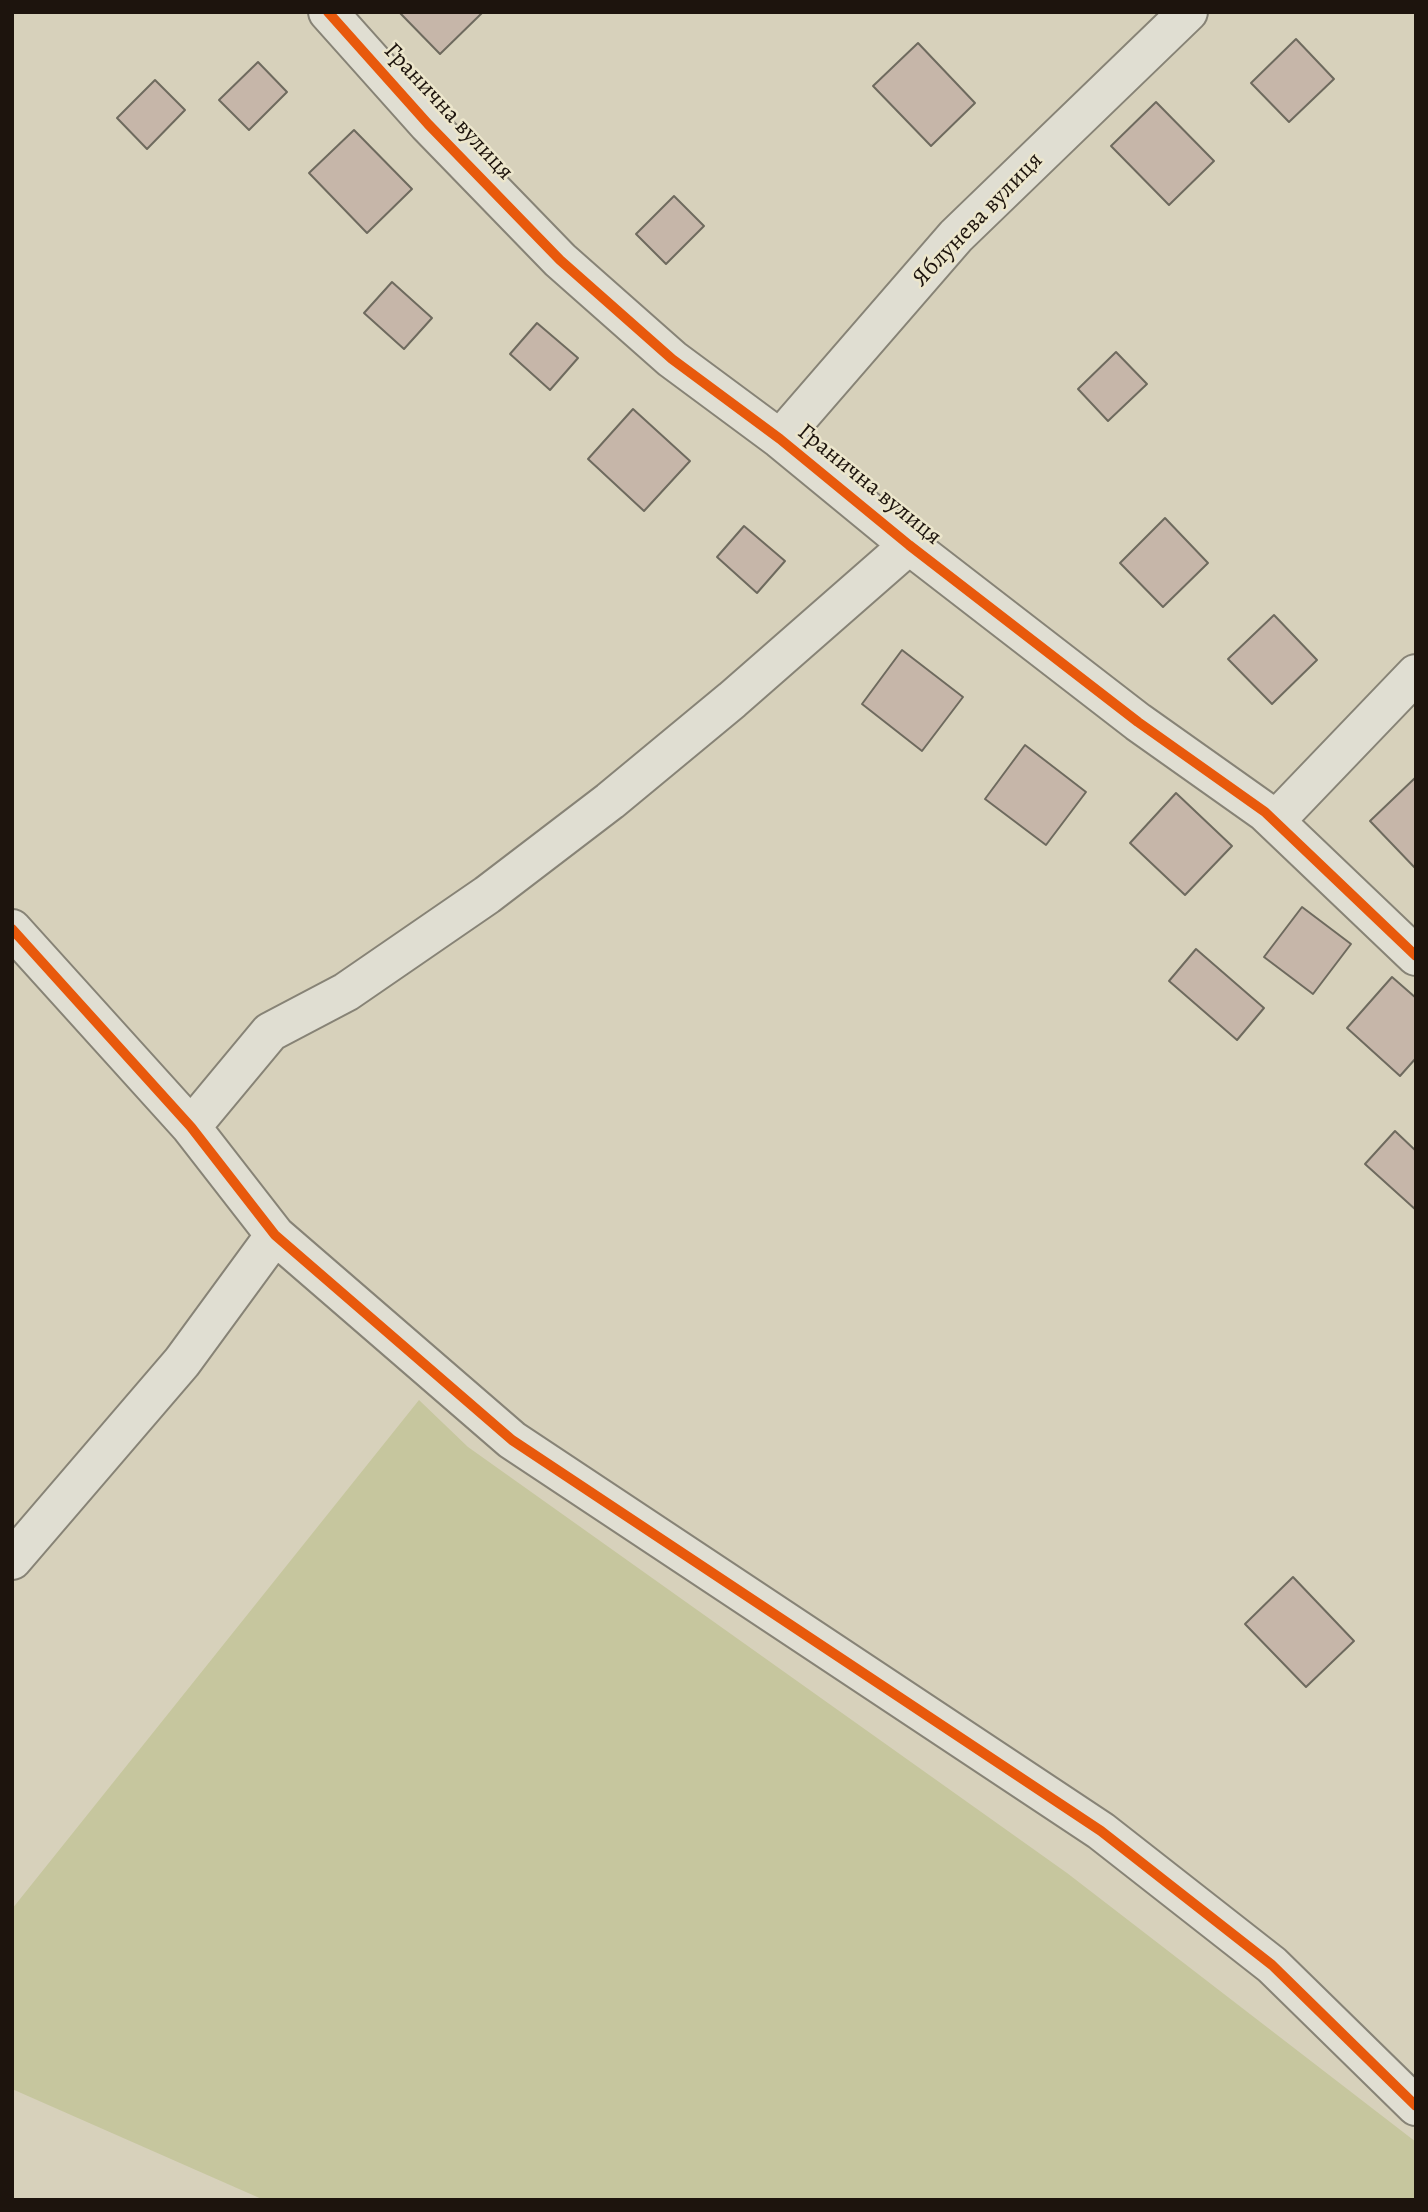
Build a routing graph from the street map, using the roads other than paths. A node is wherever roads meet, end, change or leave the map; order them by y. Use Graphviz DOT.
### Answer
graph roads {
  1 [pos="328,12"];
  2 [pos="1188,12"];
  3 [pos="780,439"];
  4 [pos="909,545"];
  5 [pos="1416,674"];
  6 [pos="1275,821"];
  7 [pos="12,929"];
  8 [pos="1416,956"];
  9 [pos="191,1127"];
  10 [pos="275,1235"];
  11 [pos="12,1560"];
  12 [pos="1416,2106"];
  1 -- 3 [label="street, Гранична вулиця"];
  2 -- 3 [label="street, Яблунева вулиця"];
  3 -- 4 [label="street, Гранична вулиця"];
  4 -- 6 [label="street, Гранична вулиця"];
  4 -- 9 [label="street"];
  5 -- 6 [label="street"];
  6 -- 8 [label="street, Гранична вулиця"];
  7 -- 9 [label="street"];
  9 -- 10 [label="street"];
  10 -- 11 [label="street"];
  10 -- 12 [label="street"];
}
